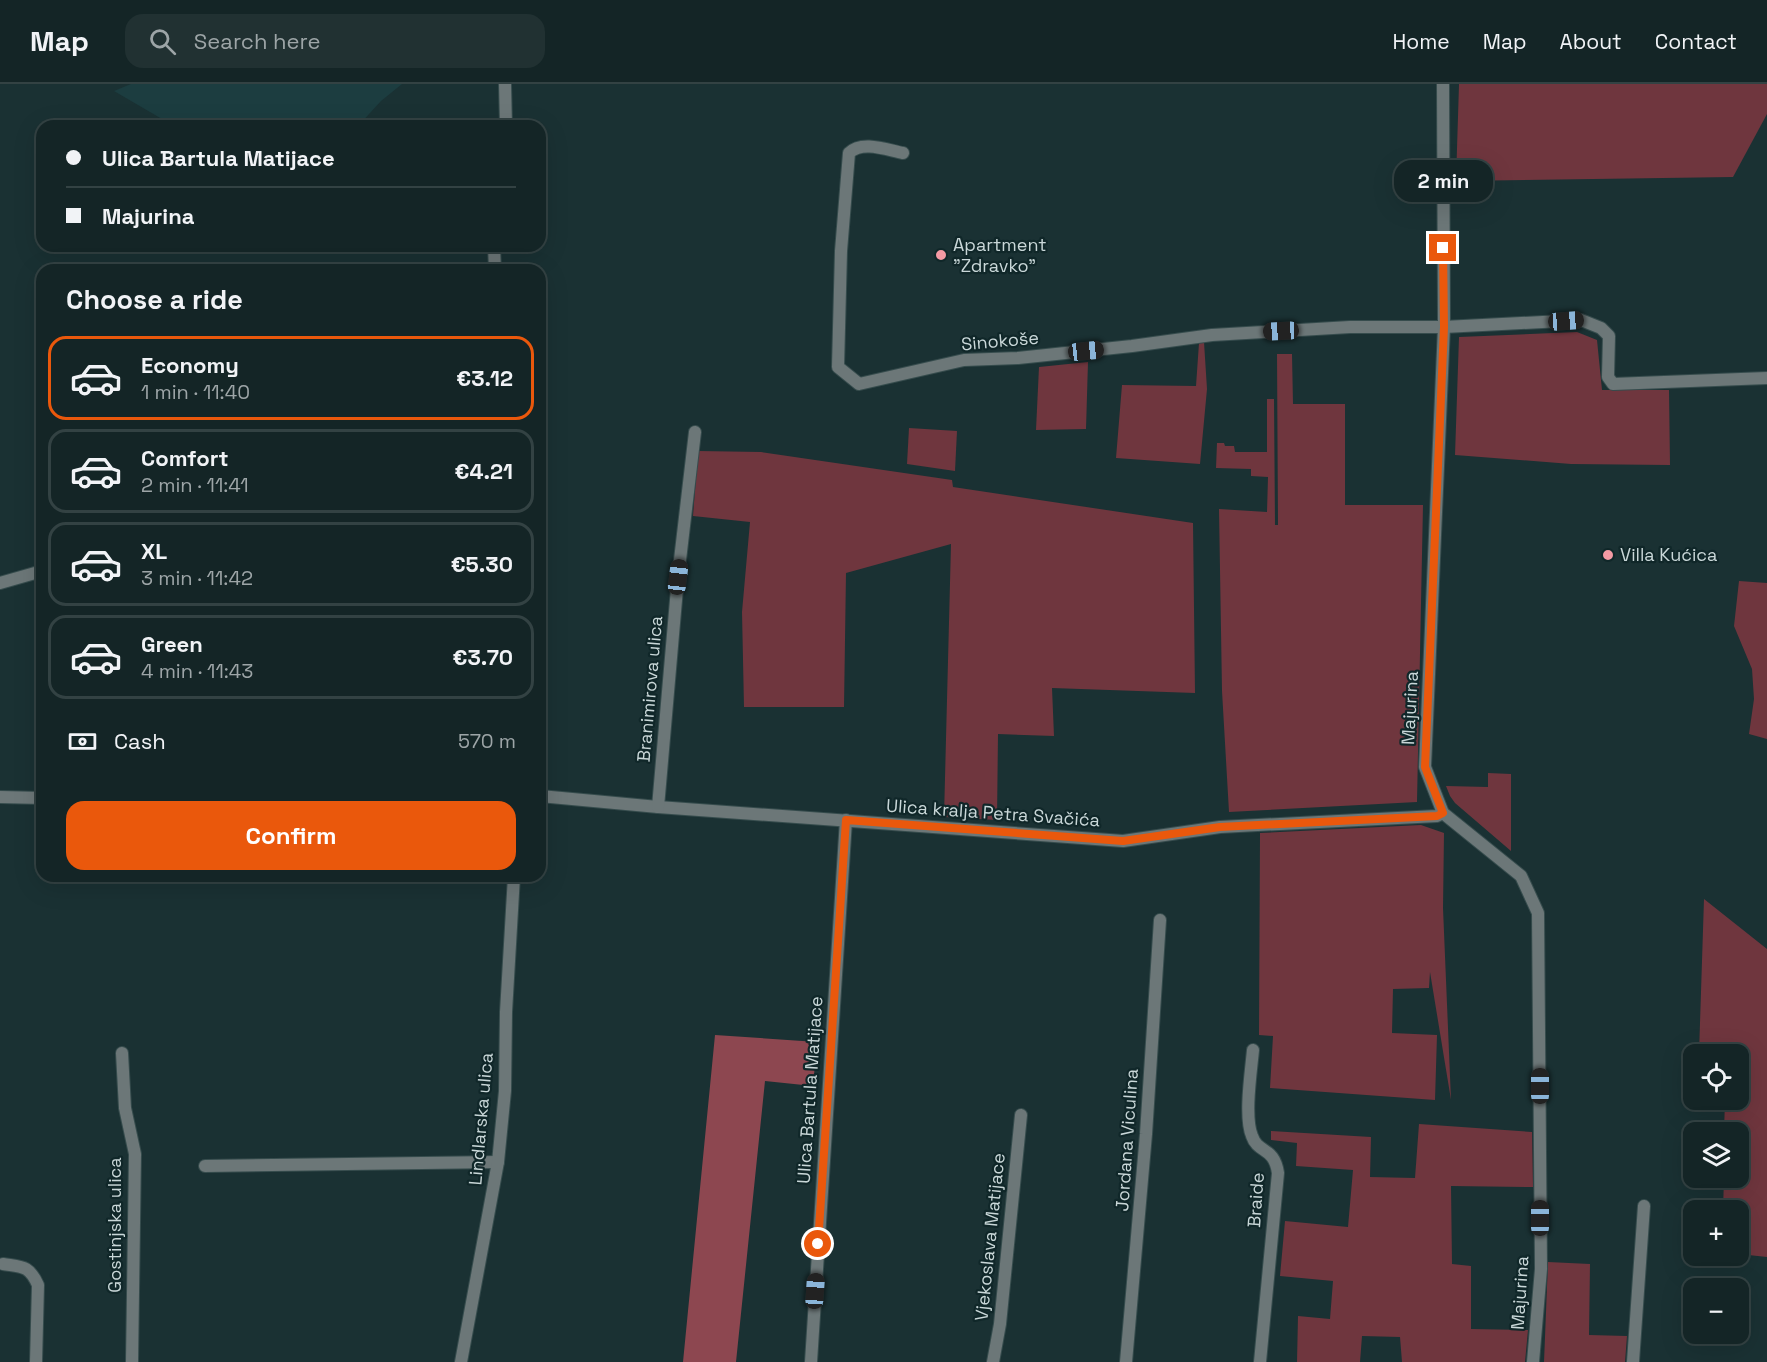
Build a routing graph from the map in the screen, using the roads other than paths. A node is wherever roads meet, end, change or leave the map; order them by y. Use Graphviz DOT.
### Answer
graph roads {
  1 [pos="505,84"];
  2 [pos="1443,84"];
  3 [pos="506,120"];
  4 [pos="903,153"];
  5 [pos="1444,327"];
  6 [pos="1767,378"];
  7 [pos="695,432"];
  8 [pos="36,573"];
  9 [pos="0,583"];
  10 [pos="546,797"];
  11 [pos="0,798"];
  12 [pos="36,798"];
  13 [pos="658,807"];
  14 [pos="1443,813"];
  15 [pos="846,820"];
  16 [pos="514,882"];
  17 [pos="1160,920"];
  18 [pos="1253,1050"];
  19 [pos="122,1053"];
  20 [pos="1021,1115"];
  21 [pos="498,1162"];
  22 [pos="205,1166"];
  23 [pos="1644,1206"];
  24 [pos="3,1264"];
  25 [pos="36,1362"];
  26 [pos="132,1362"];
  27 [pos="460,1362"];
  28 [pos="811,1362"];
  29 [pos="993,1362"];
  30 [pos="1126,1362"];
  31 [pos="1260,1362"];
  32 [pos="1533,1362"];
  33 [pos="1633,1362"];
  1 -- 3 [label="street"];
  2 -- 5 [label="street, Majurina"];
  4 -- 5 [label="street, Sinokoše"];
  5 -- 6 [label="street"];
  5 -- 14 [label="street, Majurina"];
  7 -- 13 [label="street, Branimirova ulica"];
  8 -- 9 [label="street"];
  10 -- 13 [label="street, Ulica kralja Petra Svačića"];
  11 -- 12 [label="street"];
  13 -- 15 [label="street, Ulica kralja Petra Svačića"];
  14 -- 15 [label="street, Ulica kralja Petra Svačića"];
  14 -- 32 [label="street, Majurina"];
  15 -- 28 [label="street, Ulica Bartula Matijace"];
  16 -- 21 [label="street, Lindlarska ulica"];
  17 -- 30 [label="street, Jordana Viculina"];
  18 -- 31 [label="street, Braide"];
  19 -- 26 [label="street, Gostinjska ulica"];
  20 -- 29 [label="street, Vjekoslava Matijace"];
  21 -- 22 [label="street"];
  21 -- 27 [label="street, Lindlarska ulica"];
  23 -- 33 [label="street"];
  24 -- 25 [label="street"];
}
